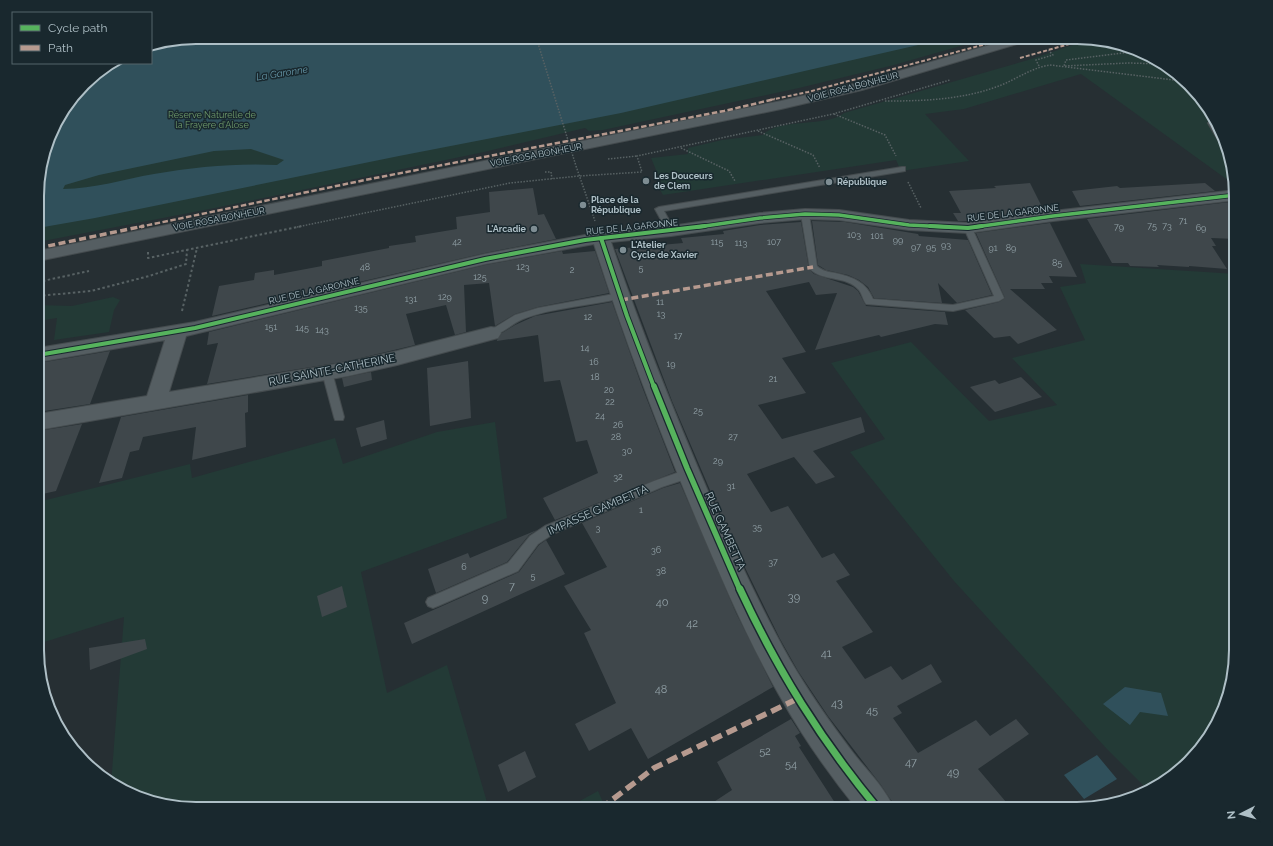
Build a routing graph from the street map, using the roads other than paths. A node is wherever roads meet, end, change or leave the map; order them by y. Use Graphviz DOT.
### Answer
graph roads {
  1 [pos="1006,44"];
  2 [pos="902,169"];
  3 [pos="1229,195"];
  4 [pos="805,214"];
  5 [pos="968,228"];
  6 [pos="671,231"];
  7 [pos="601,238"];
  8 [pos="44,255"];
  9 [pos="619,296"];
  10 [pos="178,331"];
  11 [pos="491,332"];
  12 [pos="44,354"];
  13 [pos="327,372"];
  14 [pos="156,401"];
  15 [pos="339,418"];
  16 [pos="44,421"];
  17 [pos="688,474"];
  18 [pos="433,602"];
  19 [pos="872,802"];
  1 -- 8 [label="street, VOIE ROSA BONHEUR"];
  2 -- 6 [label="lane"];
  3 -- 5 [label="street, RUE DE LA GARONNE"];
  4 -- 5 [label="street, RUE DE LA GARONNE"];
  4 -- 5 [label="lane"];
  4 -- 6 [label="street, RUE DE LA GARONNE"];
  6 -- 7 [label="street, RUE DE LA GARONNE"];
  7 -- 9 [label="street, RUE GAMBETTA"];
  7 -- 10 [label="street, RUE DE LA GARONNE"];
  9 -- 11 [label="lane, RUE SAINTE-CATHERINE"];
  9 -- 17 [label="street, RUE GAMBETTA"];
  10 -- 12 [label="street, RUE DE LA GARONNE"];
  10 -- 14 [label="street"];
  11 -- 13 [label="street, RUE SAINTE-CATHERINE"];
  13 -- 14 [label="street, RUE SAINTE-CATHERINE"];
  13 -- 15 [label="lane"];
  14 -- 16 [label="street, RUE SAINTE-CATHERINE"];
  17 -- 18 [label="lane, IMPASSE GAMBETTA"];
  17 -- 19 [label="street, RUE GAMBETTA"];
}
